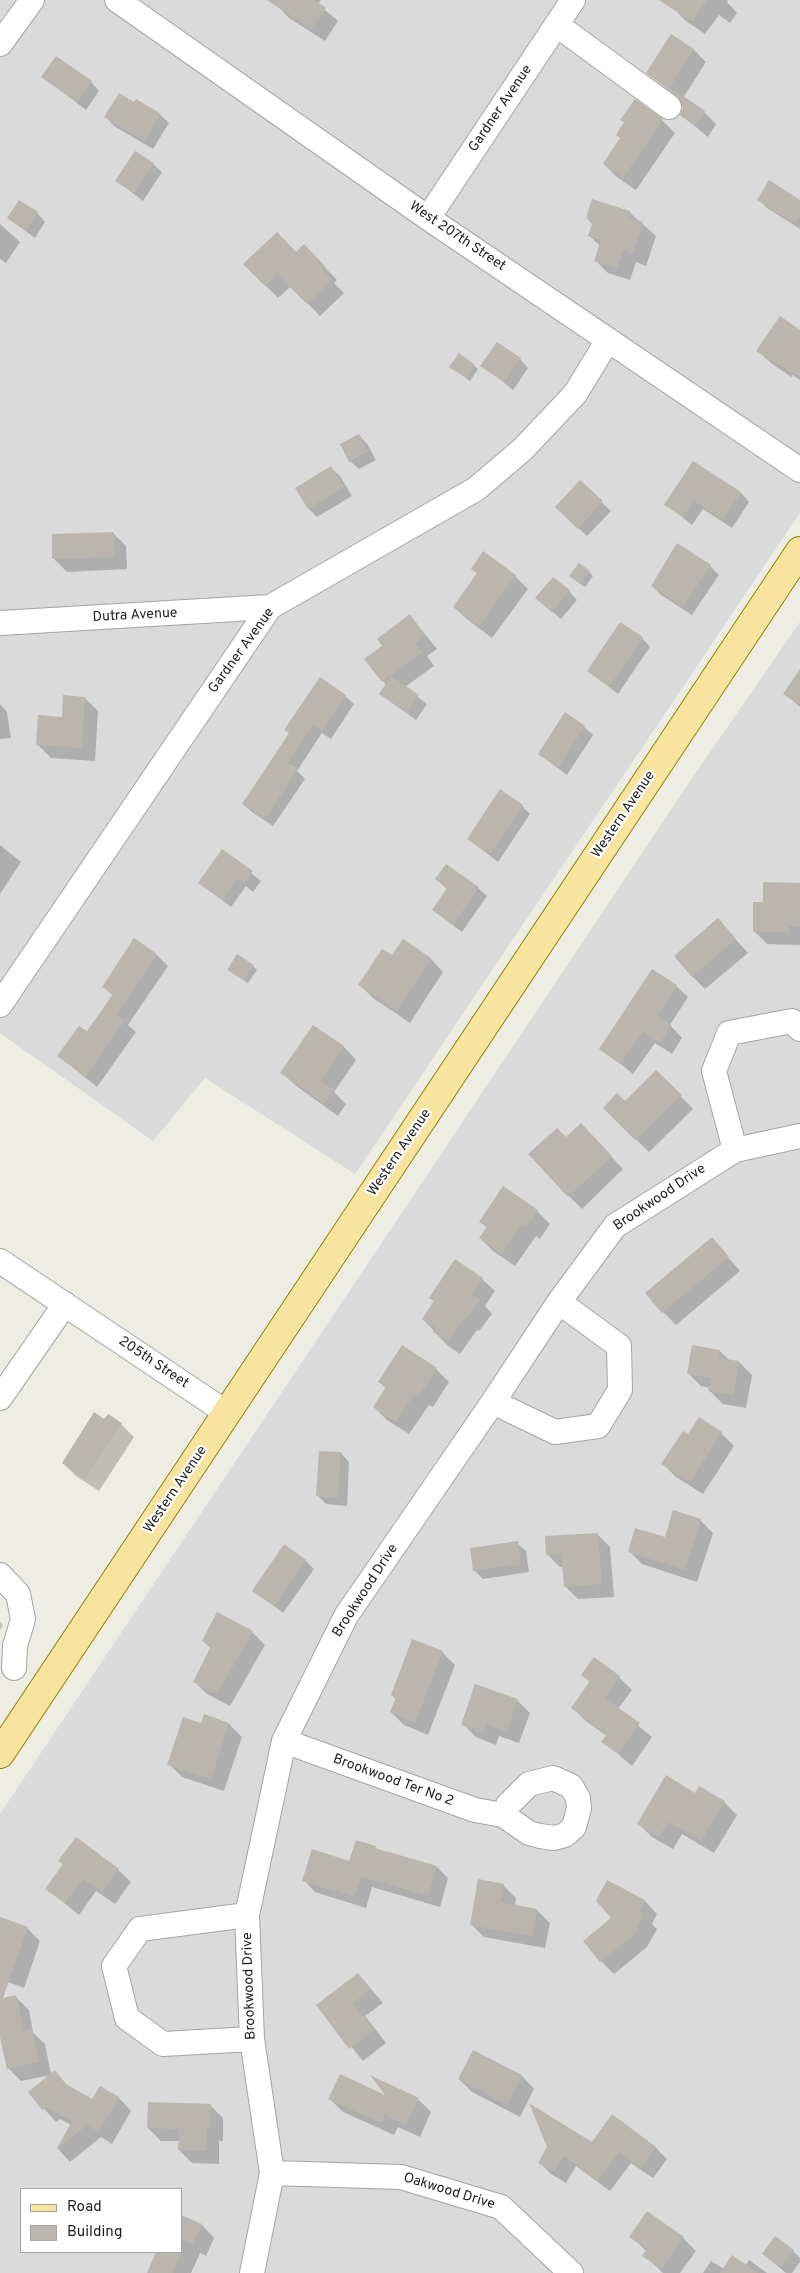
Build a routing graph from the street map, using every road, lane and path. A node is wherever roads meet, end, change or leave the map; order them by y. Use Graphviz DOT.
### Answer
graph roads {
  1 [pos="32,0"];
  2 [pos="117,0"];
  3 [pos="573,0"];
  4 [pos="557,25"];
  5 [pos="0,44"];
  6 [pos="669,106"];
  7 [pos="428,218"];
  8 [pos="608,340"];
  9 [pos="800,470"];
  10 [pos="796,565"];
  11 [pos="270,607"];
  12 [pos="0,623"];
  13 [pos="0,1005"];
  14 [pos="800,1029"];
  15 [pos="800,1136"];
  16 [pos="735,1150"];
  17 [pos="0,1261"];
  18 [pos="559,1302"];
  19 [pos="72,1309"];
  20 [pos="0,1398"];
  21 [pos="493,1402"];
  22 [pos="227,1413"];
  23 [pos="0,1575"];
  24 [pos="7,1667"];
  25 [pos="46,1685"];
  26 [pos="284,1741"];
  27 [pos="0,1754"];
  28 [pos="504,1815"];
  29 [pos="247,1915"];
  30 [pos="252,2039"];
  31 [pos="272,2173"];
  32 [pos="252,2273"];
  33 [pos="571,2273"];
  1 -- 5 [label="street"];
  2 -- 7 [label="street, West 207th Street"];
  3 -- 4 [label="street, Gardner Avenue"];
  4 -- 6 [label="street"];
  4 -- 7 [label="street, Gardner Avenue"];
  7 -- 8 [label="street, West 207th Street"];
  8 -- 9 [label="street, West 207th Street"];
  8 -- 11 [label="street, Gardner Avenue"];
  10 -- 22 [label="main road, Western Avenue"];
  11 -- 12 [label="street, Dutra Avenue"];
  11 -- 13 [label="street, Gardner Avenue"];
  14 -- 16 [label="street"];
  15 -- 16 [label="street, Brookwood Drive"];
  16 -- 18 [label="street, Brookwood Drive"];
  17 -- 19 [label="street, 205th Street"];
  18 -- 21 [label="street, Brookwood Drive"];
  18 -- 21 [label="street"];
  19 -- 20 [label="street"];
  19 -- 22 [label="street, 205th Street"];
  21 -- 26 [label="street, Brookwood Drive"];
  22 -- 25 [label="main road, Western Avenue"];
  23 -- 24 [label="street"];
  24 -- 25 [label="street"];
  25 -- 27 [label="main road, Western Avenue"];
  26 -- 28 [label="street, Brookwood Ter No 2"];
  26 -- 29 [label="street, Brookwood Drive"];
  29 -- 30 [label="street, Brookwood Drive"];
  29 -- 30 [label="street"];
  30 -- 31 [label="street, Brookwood Drive"];
  31 -- 32 [label="street, Brookwood Drive"];
  31 -- 33 [label="street, Oakwood Drive"];
}
